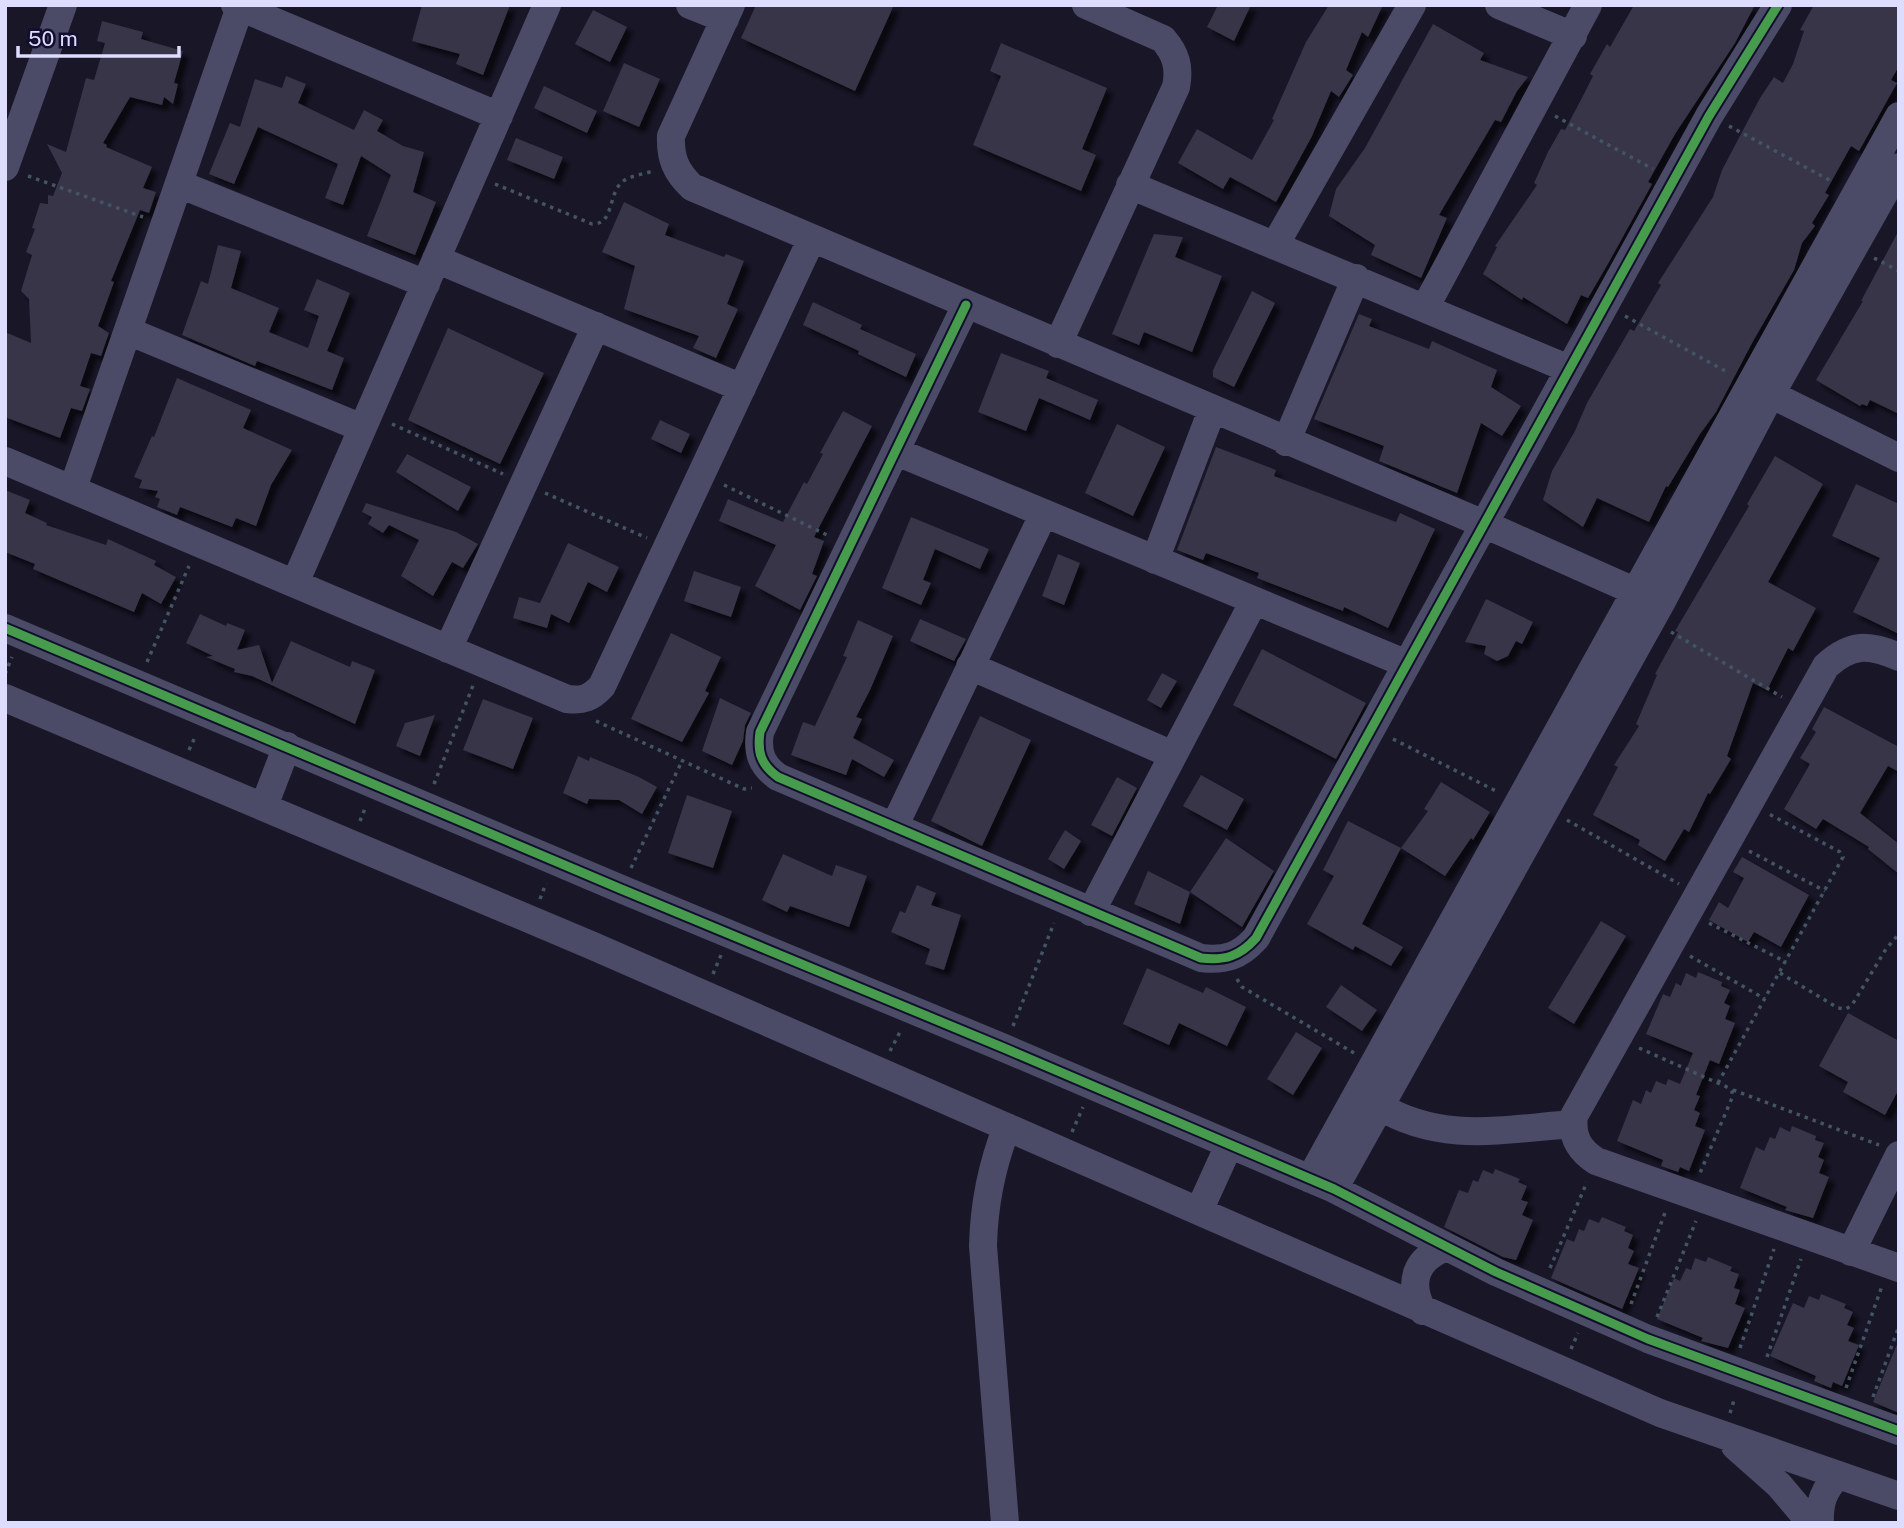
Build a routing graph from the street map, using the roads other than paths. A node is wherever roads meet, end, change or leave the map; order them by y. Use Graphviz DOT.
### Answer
graph roads {
  1 [pos="63,5"];
  2 [pos="547,5"];
  3 [pos="690,5"];
  4 [pos="1086,5"];
  5 [pos="1412,5"];
  6 [pos="1499,5"];
  7 [pos="1588,5"];
  8 [pos="1777,5"];
  9 [pos="237,6"];
  10 [pos="728,12"];
  11 [pos="1573,36"];
  12 [pos="499,116"];
  13 [pos="1899,116"];
  14 [pos="1899,167"];
  15 [pos="11,169"];
  16 [pos="179,184"];
  17 [pos="1130,185"];
  18 [pos="1866,200"];
  19 [pos="812,238"];
  20 [pos="1275,245"];
  21 [pos="431,272"];
  22 [pos="1356,278"];
  23 [pos="966,304"];
  24 [pos="1425,308"];
  25 [pos="596,327"];
  26 [pos="128,331"];
  27 [pos="1058,344"];
  28 [pos="1569,369"];
  29 [pos="742,388"];
  30 [pos="1760,389"];
  31 [pos="1212,410"];
  32 [pos="362,428"];
  33 [pos="1286,442"];
  34 [pos="897,452"];
  35 [pos="1899,458"];
  36 [pos="5,461"];
  37 [pos="73,488"];
  38 [pos="1044,513"];
  39 [pos="1484,524"];
  40 [pos="1156,560"];
  41 [pos="295,583"];
  42 [pos="1635,592"];
  43 [pos="1254,601"];
  44 [pos="1657,612"];
  45 [pos="5,628"];
  46 [pos="448,649"];
  47 [pos="1899,657"];
  48 [pos="1407,664"];
  49 [pos="971,666"];
  50 [pos="5,698"];
  51 [pos="287,746"];
  52 [pos="1172,755"];
  53 [pos="264,806"];
  54 [pos="894,827"];
  55 [pos="1091,912"];
  56 [pos="1379,1106"];
  57 [pos="1573,1125"];
  58 [pos="1007,1128"];
  59 [pos="1229,1145"];
  60 [pos="1892,1151"];
  61 [pos="1322,1184"];
  62 [pos="1199,1212"];
  63 [pos="1447,1247"];
  64 [pos="1851,1252"];
  65 [pos="1894,1267"];
  66 [pos="1423,1311"];
  67 [pos="1899,1431"];
  68 [pos="1722,1435"];
  69 [pos="1838,1475"];
  70 [pos="1899,1496"];
  71 [pos="1005,1523"];
  72 [pos="1811,1523"];
  73 [pos="1819,1523"];
  1 -- 15 [label="street"];
  2 -- 12 [label="street"];
  3 -- 10 [label="street"];
  4 -- 17 [label="street"];
  5 -- 20 [label="street"];
  6 -- 11 [label="street"];
  7 -- 11 [label="street"];
  8 -- 28 [label="street"];
  9 -- 12 [label="street"];
  9 -- 16 [label="street"];
  10 -- 19 [label="street"];
  11 -- 24 [label="street"];
  12 -- 21 [label="street"];
  13 -- 18 [label="street"];
  14 -- 18 [label="street"];
  16 -- 21 [label="street"];
  16 -- 26 [label="street"];
  17 -- 20 [label="street"];
  17 -- 27 [label="street"];
  18 -- 30 [label="street"];
  19 -- 23 [label="street"];
  19 -- 29 [label="street"];
  20 -- 22 [label="street"];
  21 -- 25 [label="street"];
  21 -- 32 [label="street"];
  22 -- 24 [label="street"];
  22 -- 33 [label="street"];
  23 -- 27 [label="street"];
  23 -- 34 [label="street"];
  24 -- 28 [label="street"];
  25 -- 29 [label="street"];
  25 -- 46 [label="street"];
  26 -- 32 [label="street"];
  26 -- 37 [label="street"];
  27 -- 31 [label="street"];
  28 -- 39 [label="street"];
  29 -- 46 [label="street"];
  30 -- 35 [label="street"];
  30 -- 42 [label="street"];
  30 -- 44 [label="street"];
  31 -- 33 [label="street"];
  31 -- 40 [label="street"];
  32 -- 41 [label="street"];
  33 -- 39 [label="street"];
  34 -- 38 [label="street"];
  34 -- 54 [label="street"];
  36 -- 37 [label="street"];
  37 -- 41 [label="street"];
  38 -- 40 [label="street"];
  38 -- 49 [label="street"];
  39 -- 42 [label="street"];
  39 -- 48 [label="street"];
  40 -- 43 [label="street"];
  41 -- 46 [label="street"];
  42 -- 44 [label="street"];
  42 -- 61 [label="street"];
  43 -- 48 [label="street"];
  43 -- 52 [label="street"];
  44 -- 56 [label="street"];
  45 -- 51 [label="street"];
  47 -- 57 [label="street"];
  48 -- 55 [label="street"];
  49 -- 52 [label="street"];
  49 -- 54 [label="street"];
  50 -- 53 [label="street"];
  51 -- 53 [label="street"];
  51 -- 59 [label="street"];
  52 -- 55 [label="street"];
  53 -- 58 [label="street"];
  54 -- 55 [label="street"];
  56 -- 57 [label="street"];
  56 -- 61 [label="street"];
  57 -- 64 [label="street"];
  58 -- 62 [label="street"];
  58 -- 71 [label="street"];
  59 -- 61 [label="street"];
  59 -- 62 [label="street"];
  60 -- 64 [label="street"];
  61 -- 63 [label="street"];
  62 -- 66 [label="street"];
  63 -- 66 [label="street"];
  63 -- 67 [label="street"];
  64 -- 65 [label="street"];
  66 -- 68 [label="street"];
  68 -- 69 [label="street"];
  68 -- 72 [label="street"];
  69 -- 70 [label="street"];
  69 -- 73 [label="street"];
}
